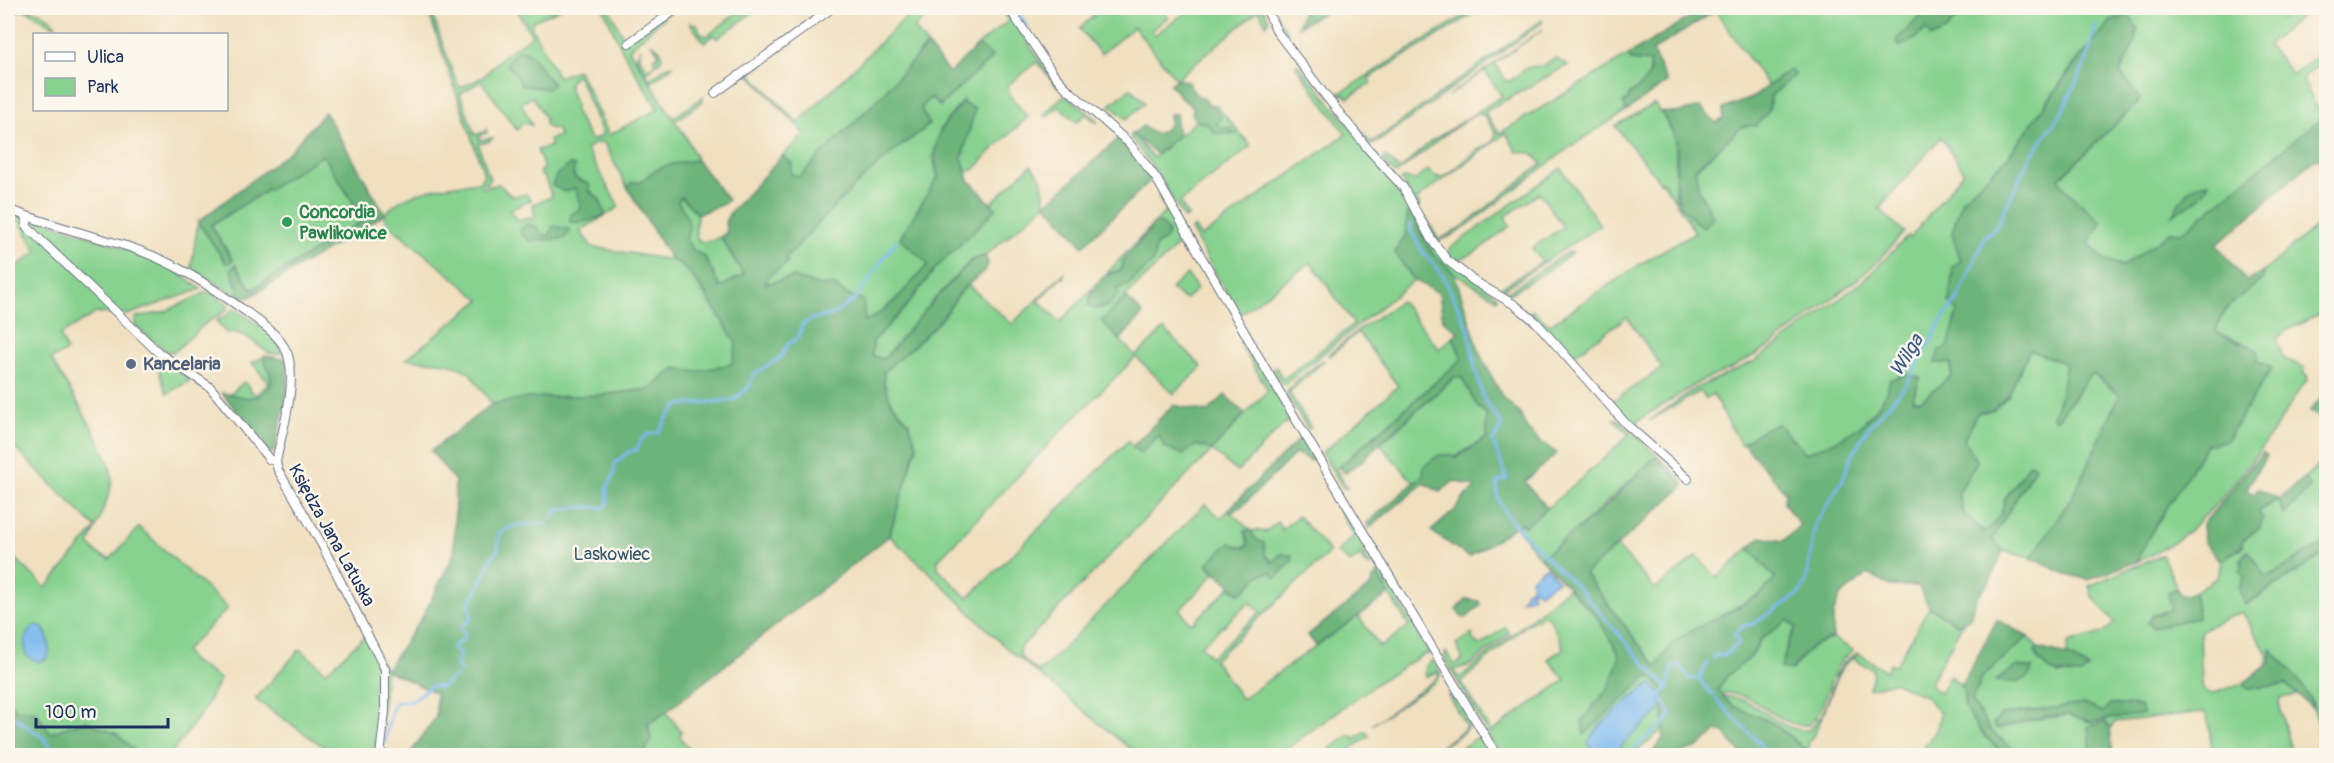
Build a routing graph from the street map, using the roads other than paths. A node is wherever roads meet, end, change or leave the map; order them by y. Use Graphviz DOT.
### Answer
graph roads {
  1 [pos="678,8"];
  2 [pos="832,8"];
  3 [pos="1010,8"];
  4 [pos="1266,8"];
  5 [pos="629,43"];
  6 [pos="716,93"];
  7 [pos="8,209"];
  8 [pos="27,217"];
  9 [pos="276,462"];
  10 [pos="1688,479"];
  11 [pos="380,756"];
  12 [pos="1497,756"];
  1 -- 5 [label="street"];
  2 -- 6 [label="street"];
  3 -- 12 [label="street"];
  4 -- 10 [label="street"];
  7 -- 8 [label="street"];
  8 -- 9 [label="street, Księdza Jana Latuska"];
  8 -- 9 [label="street"];
  9 -- 11 [label="street, Księdza Jana Latuska"];
}
